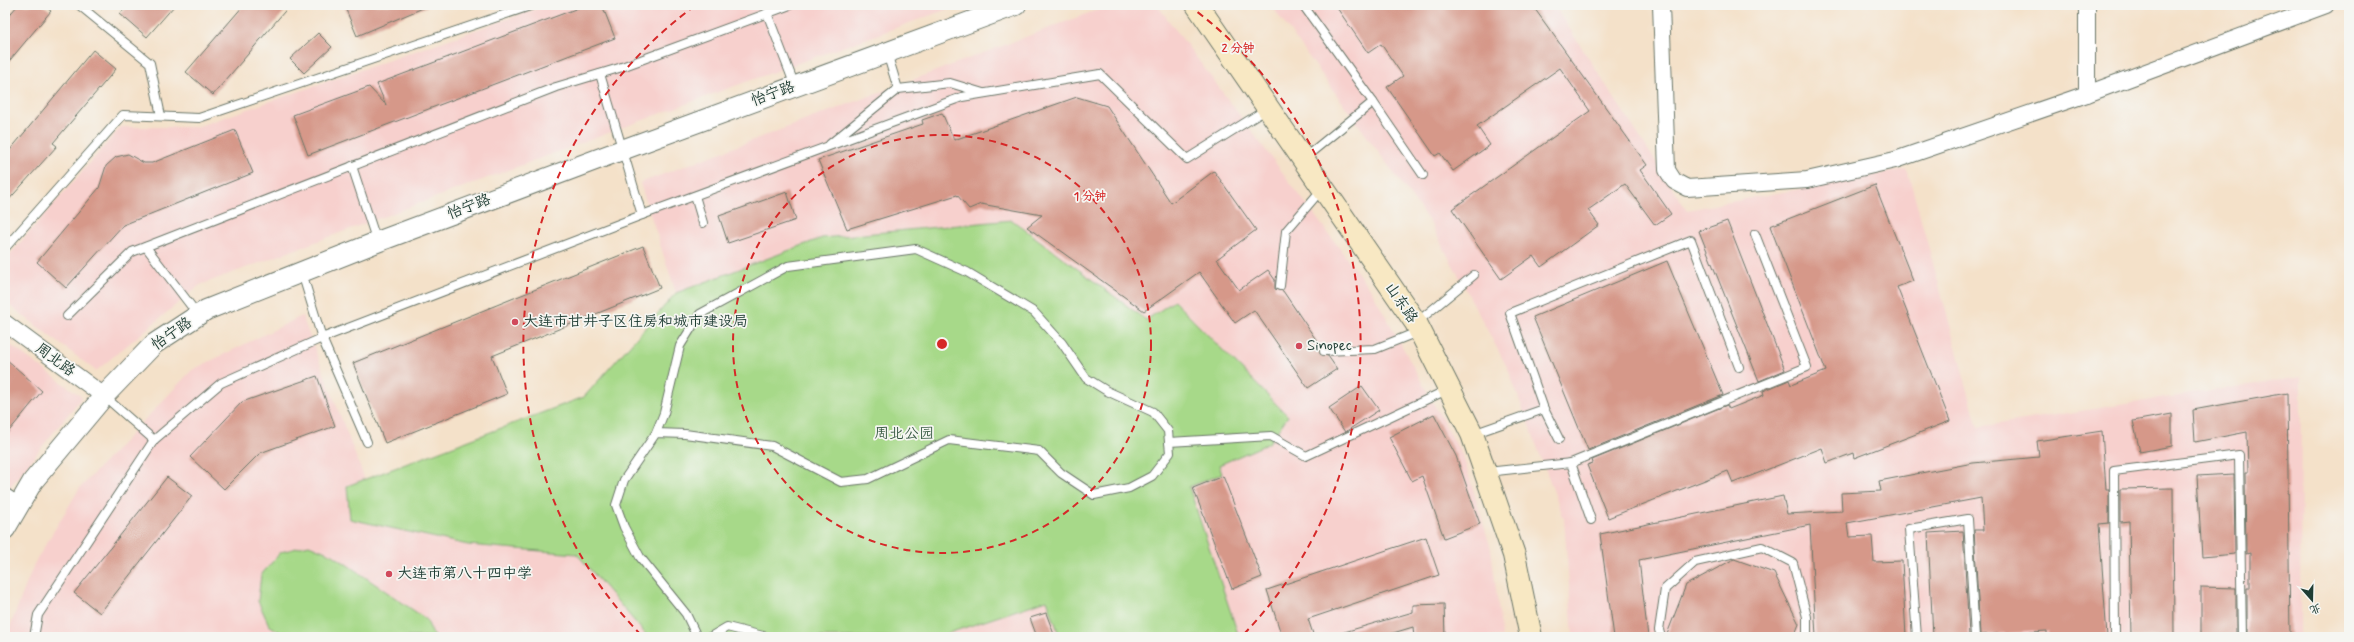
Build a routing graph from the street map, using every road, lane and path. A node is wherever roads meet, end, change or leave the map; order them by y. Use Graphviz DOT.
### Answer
graph roads {
  1 [pos="79,5"];
  2 [pos="533,5"];
  3 [pos="790,5"];
  4 [pos="1014,5"];
  5 [pos="1197,5"];
  6 [pos="1303,5"];
  7 [pos="1661,5"];
  8 [pos="2087,5"];
  9 [pos="2324,5"];
  10 [pos="767,13"];
  11 [pos="887,52"];
  12 [pos="600,74"];
  13 [pos="795,86"];
  14 [pos="898,89"];
  15 [pos="984,94"];
  16 [pos="2087,94"];
  17 [pos="1373,102"];
  18 [pos="1268,108"];
  19 [pos="161,116"];
  20 [pos="825,148"];
  21 [pos="622,150"];
  22 [pos="1303,160"];
  23 [pos="352,166"];
  24 [pos="1424,175"];
  25 [pos="1322,188"];
  26 [pos="695,196"];
  27 [pos="642,216"];
  28 [pos="703,223"];
  29 [pos="1755,234"];
  30 [pos="377,242"];
  31 [pos="146,247"];
  32 [pos="5,248"];
  33 [pos="302,272"];
  34 [pos="1474,275"];
  35 [pos="1280,286"];
  36 [pos="198,315"];
  37 [pos="67,316"];
  38 [pos="5,323"];
  39 [pos="1418,327"];
  40 [pos="322,338"];
  41 [pos="1324,351"];
  42 [pos="1739,367"];
  43 [pos="1449,389"];
  44 [pos="104,396"];
  45 [pos="1544,409"];
  46 [pos="656,433"];
  47 [pos="1472,434"];
  48 [pos="1559,439"];
  49 [pos="154,440"];
  50 [pos="367,442"];
  51 [pos="1169,442"];
  52 [pos="1571,463"];
  53 [pos="1484,472"];
  54 [pos="13,497"];
  55 [pos="1591,520"];
  56 [pos="5,529"];
  57 [pos="34,637"];
  58 [pos="697,637"];
  59 [pos="710,637"];
  60 [pos="767,637"];
  61 [pos="1531,637"];
  62 [pos="1661,637"];
  63 [pos="1807,637"];
  64 [pos="1918,637"];
  65 [pos="1975,637"];
  66 [pos="2116,637"];
  67 [pos="2242,637"];
  1 -- 19 [label="lane"];
  2 -- 19 [label="lane"];
  3 -- 10 [label="lane"];
  4 -- 11 [label="street, 怡宁路"];
  5 -- 18 [label="main road, 山东路"];
  6 -- 17 [label="lane"];
  7 -- 16 [label="street"];
  8 -- 16 [label="street"];
  9 -- 16 [label="street"];
  10 -- 12 [label="lane"];
  10 -- 13 [label="lane"];
  11 -- 13 [label="street, 怡宁路"];
  11 -- 14 [label="lane"];
  12 -- 21 [label="lane"];
  12 -- 23 [label="lane"];
  13 -- 21 [label="street, 怡宁路"];
  14 -- 15 [label="lane"];
  14 -- 20 [label="lane"];
  15 -- 18 [label="lane"];
  15 -- 20 [label="lane"];
  17 -- 22 [label="lane"];
  17 -- 24 [label="lane"];
  18 -- 22 [label="main road, 山东路"];
  19 -- 32 [label="lane"];
  20 -- 26 [label="lane"];
  21 -- 27 [label="lane"];
  21 -- 30 [label="street, 怡宁路"];
  22 -- 25 [label="main road, 山东路"];
  23 -- 30 [label="lane"];
  23 -- 31 [label="lane"];
  25 -- 35 [label="lane"];
  25 -- 39 [label="main road, 山东路"];
  26 -- 27 [label="lane"];
  26 -- 28 [label="lane"];
  27 -- 40 [label="lane"];
  29 -- 52 [label="lane"];
  30 -- 33 [label="street, 怡宁路"];
  31 -- 36 [label="lane"];
  31 -- 37 [label="lane"];
  33 -- 36 [label="street, 怡宁路"];
  33 -- 40 [label="lane"];
  34 -- 39 [label="lane"];
  36 -- 44 [label="street, 怡宁路"];
  38 -- 44 [label="street, 周北路"];
  39 -- 41 [label="lane"];
  39 -- 43 [label="main road, 山东路"];
  40 -- 49 [label="lane"];
  40 -- 50 [label="lane"];
  42 -- 45 [label="lane"];
  43 -- 47 [label="main road, 山东路"];
  43 -- 51 [label="lane"];
  44 -- 49 [label="lane"];
  44 -- 54 [label="street, 怡宁路"];
  45 -- 47 [label="lane"];
  45 -- 48 [label="lane"];
  46 -- 51 [label="lane"];
  46 -- 51 [label="lane"];
  46 -- 58 [label="lane"];
  47 -- 53 [label="main road, 山东路"];
  49 -- 57 [label="lane"];
  52 -- 53 [label="lane"];
  52 -- 55 [label="lane"];
  53 -- 61 [label="main road, 山东路"];
  54 -- 56 [label="street, 怡宁路"];
  59 -- 60 [label="lane"];
  62 -- 63 [label="lane"];
  64 -- 65 [label="lane"];
  66 -- 67 [label="lane"];
}
